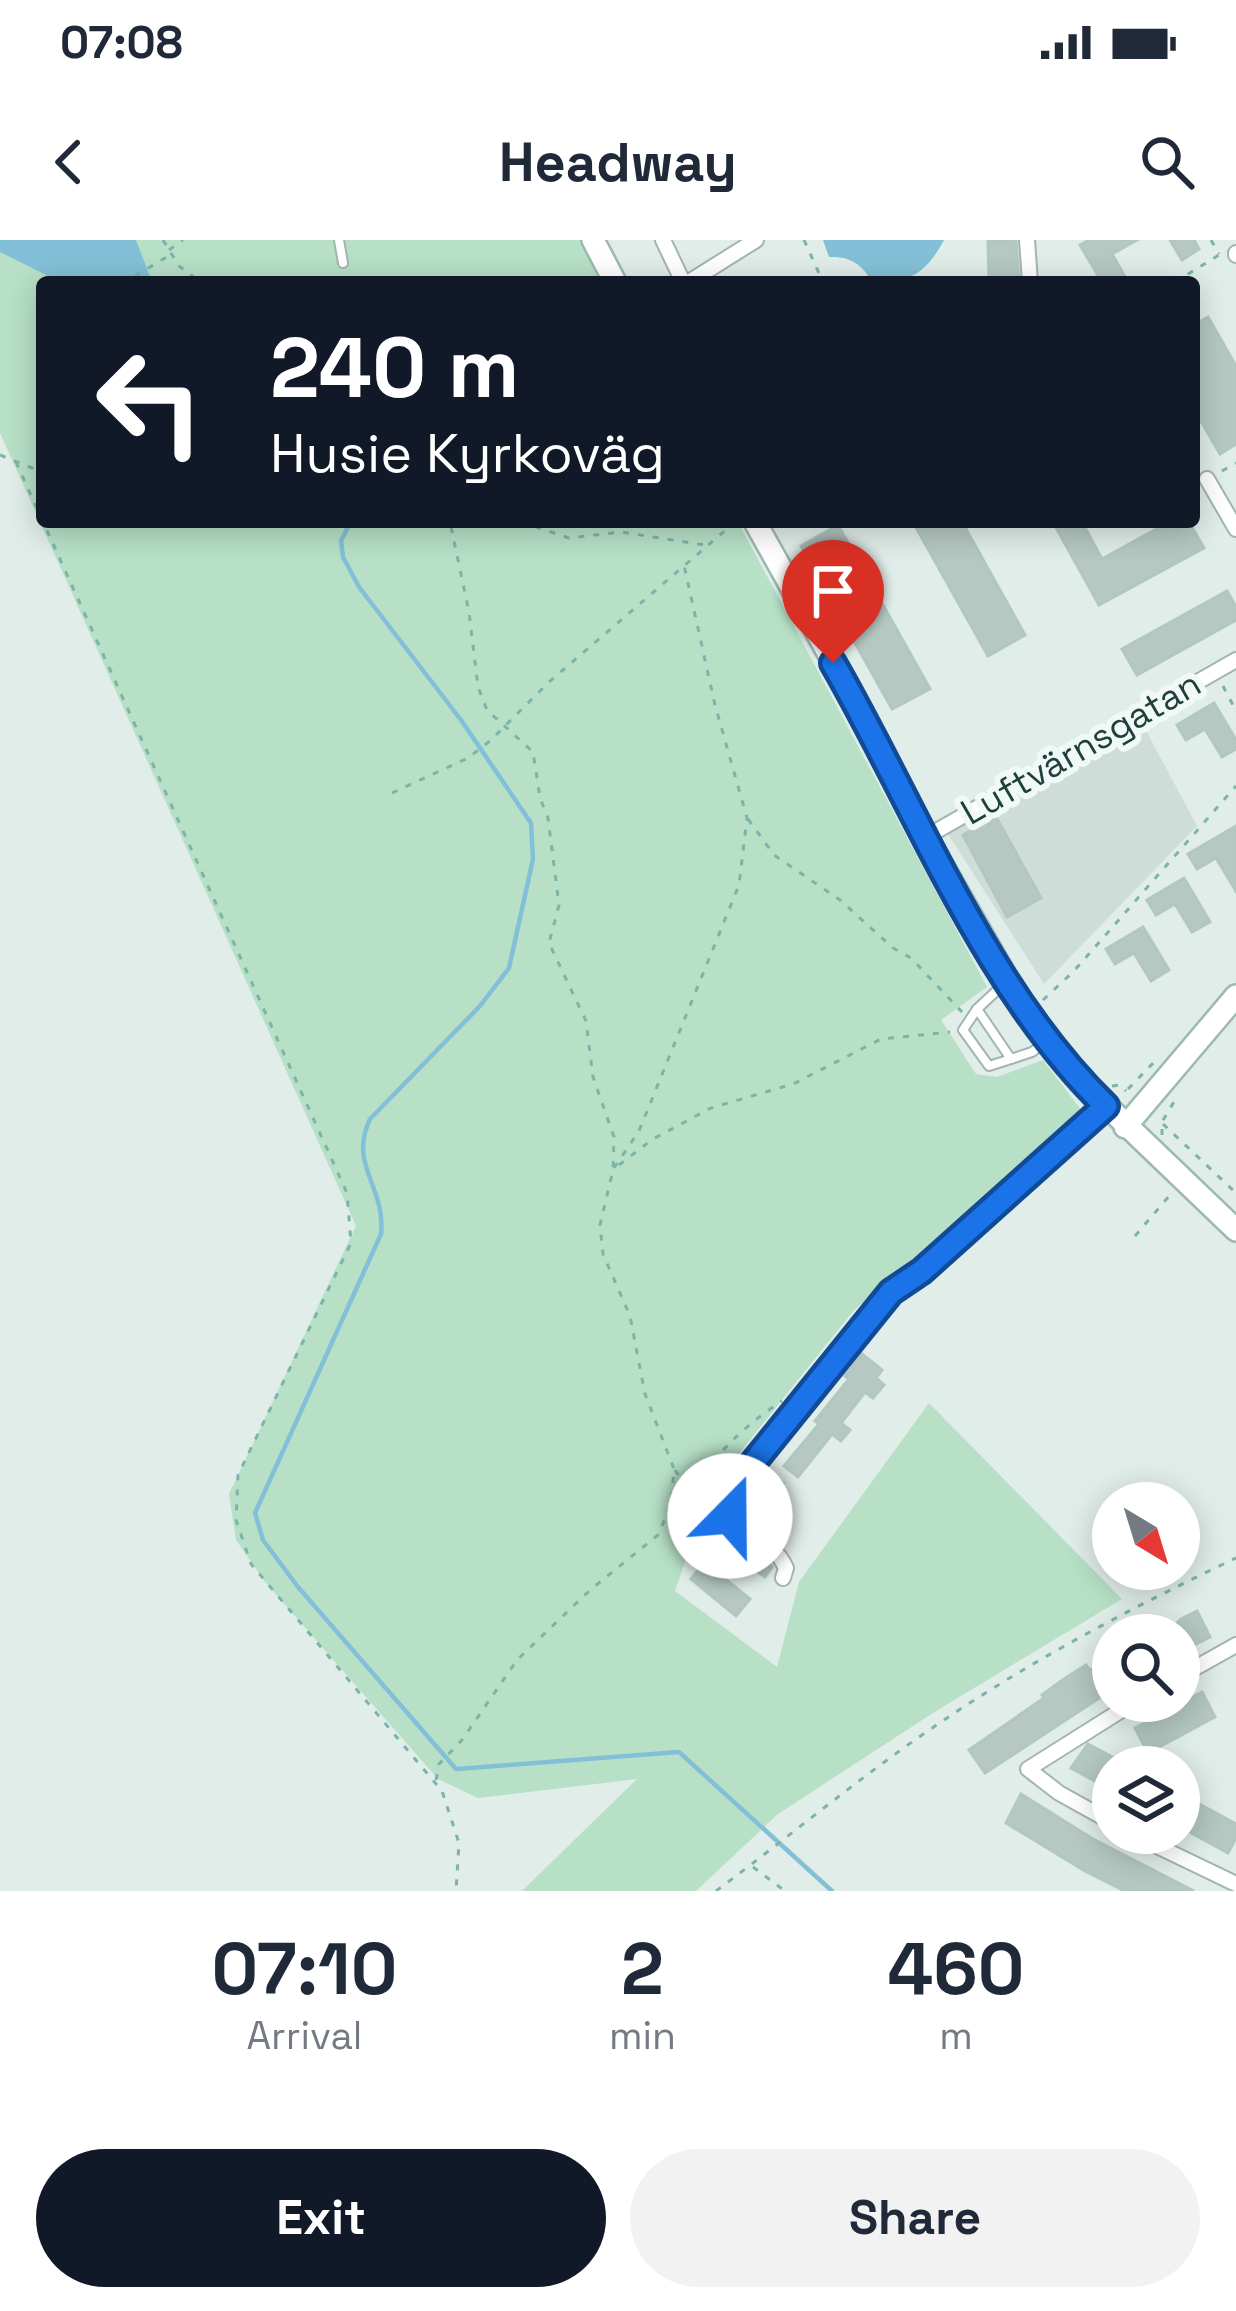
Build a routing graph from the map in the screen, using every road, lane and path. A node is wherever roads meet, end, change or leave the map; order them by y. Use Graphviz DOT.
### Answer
graph roads {
  1 [pos="163,240"];
  2 [pos="184,240"];
  3 [pos="339,240"];
  4 [pos="593,240"];
  5 [pos="663,240"];
  6 [pos="756,240"];
  7 [pos="804,240"];
  8 [pos="1027,240"];
  9 [pos="169,252"];
  10 [pos="1232,254"];
  11 [pos="343,263"];
  12 [pos="135,276"];
  13 [pos="194,276"];
  14 [pos="612,276"];
  15 [pos="683,276"];
  16 [pos="696,276"];
  17 [pos="820,276"];
  18 [pos="1030,276"];
  19 [pos="1187,276"];
  20 [pos="0,455"];
  21 [pos="16,462"];
  22 [pos="1236,463"];
  23 [pos="36,470"];
  24 [pos="1207,479"];
  25 [pos="36,506"];
  26 [pos="46,528"];
  27 [pos="451,528"];
  28 [pos="539,528"];
  29 [pos="727,528"];
  30 [pos="758,528"];
  31 [pos="1236,530"];
  32 [pos="706,545"];
  33 [pos="684,565"];
  34 [pos="1236,660"];
  35 [pos="1216,671"];
  36 [pos="1236,711"];
  37 [pos="506,724"];
  38 [pos="1236,786"];
  39 [pos="392,793"];
  40 [pos="747,818"];
  41 [pos="926,837"];
  42 [pos="1007,981"];
  43 [pos="1236,996"];
  44 [pos="1038,1006"];
  45 [pos="977,1009"];
  46 [pos="965,1025"];
  47 [pos="1047,1041"];
  48 [pos="1011,1059"];
  49 [pos="1106,1106"];
  50 [pos="1162,1123"];
  51 [pos="1125,1126"];
  52 [pos="613,1170"];
  53 [pos="1183,1180"];
  54 [pos="1236,1193"];
  55 [pos="1236,1230"];
  56 [pos="1135,1236"];
  57 [pos="813,1385"];
  58 [pos="674,1468"];
  59 [pos="691,1494"];
  60 [pos="671,1505"];
  61 [pos="730,1516"];
  62 [pos="1236,1558"];
  63 [pos="783,1578"];
  64 [pos="1236,1645"];
  65 [pos="1200,1665"];
  66 [pos="1103,1722"];
  67 [pos="420,1761"];
  68 [pos="439,1764"];
  69 [pos="436,1782"];
  70 [pos="1092,1811"];
  71 [pos="1174,1854"];
  72 [pos="751,1865"];
  73 [pos="1236,1884"];
  74 [pos="457,1891"];
  75 [pos="716,1891"];
  76 [pos="785,1891"];
  1 -- 9 [label="path"];
  2 -- 9 [label="path"];
  3 -- 11 [label="lane"];
  4 -- 14 [label="street"];
  5 -- 15 [label="street"];
  6 -- 16 [label="street"];
  7 -- 17 [label="path"];
  8 -- 18 [label="street"];
  9 -- 12 [label="path"];
  9 -- 13 [label="path"];
  10 -- 19 [label="path"];
  20 -- 21 [label="path"];
  21 -- 23 [label="path"];
  21 -- 25 [label="path"];
  22 -- 24 [label="path"];
  24 -- 31 [label="street"];
  26 -- 67 [label="path"];
  27 -- 37 [label="path"];
  28 -- 32 [label="path"];
  29 -- 32 [label="path"];
  30 -- 41 [label="street"];
  32 -- 33 [label="path"];
  33 -- 37 [label="path"];
  33 -- 40 [label="path"];
  34 -- 35 [label="street, Luftvärnsgatan"];
  35 -- 36 [label="path"];
  35 -- 41 [label="street, Luftvärnsgatan"];
  37 -- 39 [label="path"];
  37 -- 52 [label="path"];
  38 -- 44 [label="path"];
  40 -- 46 [label="path"];
  40 -- 52 [label="path"];
  41 -- 42 [label="street"];
  42 -- 45 [label="lane"];
  42 -- 47 [label="street"];
  43 -- 51 [label="street"];
  45 -- 46 [label="lane"];
  45 -- 48 [label="lane"];
  46 -- 48 [label="lane"];
  46 -- 52 [label="path"];
  47 -- 48 [label="lane"];
  47 -- 49 [label="street"];
  49 -- 51 [label="street"];
  49 -- 57 [label="street"];
  50 -- 54 [label="path"];
  51 -- 53 [label="street"];
  52 -- 58 [label="path"];
  53 -- 55 [label="street"];
  53 -- 56 [label="path"];
  57 -- 59 [label="path"];
  57 -- 61 [label="street"];
  58 -- 59 [label="path"];
  58 -- 60 [label="path"];
  59 -- 60 [label="path"];
  59 -- 61 [label="path"];
  60 -- 68 [label="path"];
  61 -- 63 [label="street"];
  62 -- 72 [label="path"];
  64 -- 65 [label="street"];
  66 -- 70 [label="street"];
  67 -- 68 [label="path"];
  67 -- 69 [label="path"];
  68 -- 69 [label="path"];
  69 -- 74 [label="path"];
  71 -- 73 [label="street"];
  72 -- 75 [label="path"];
  72 -- 76 [label="path"];
}
